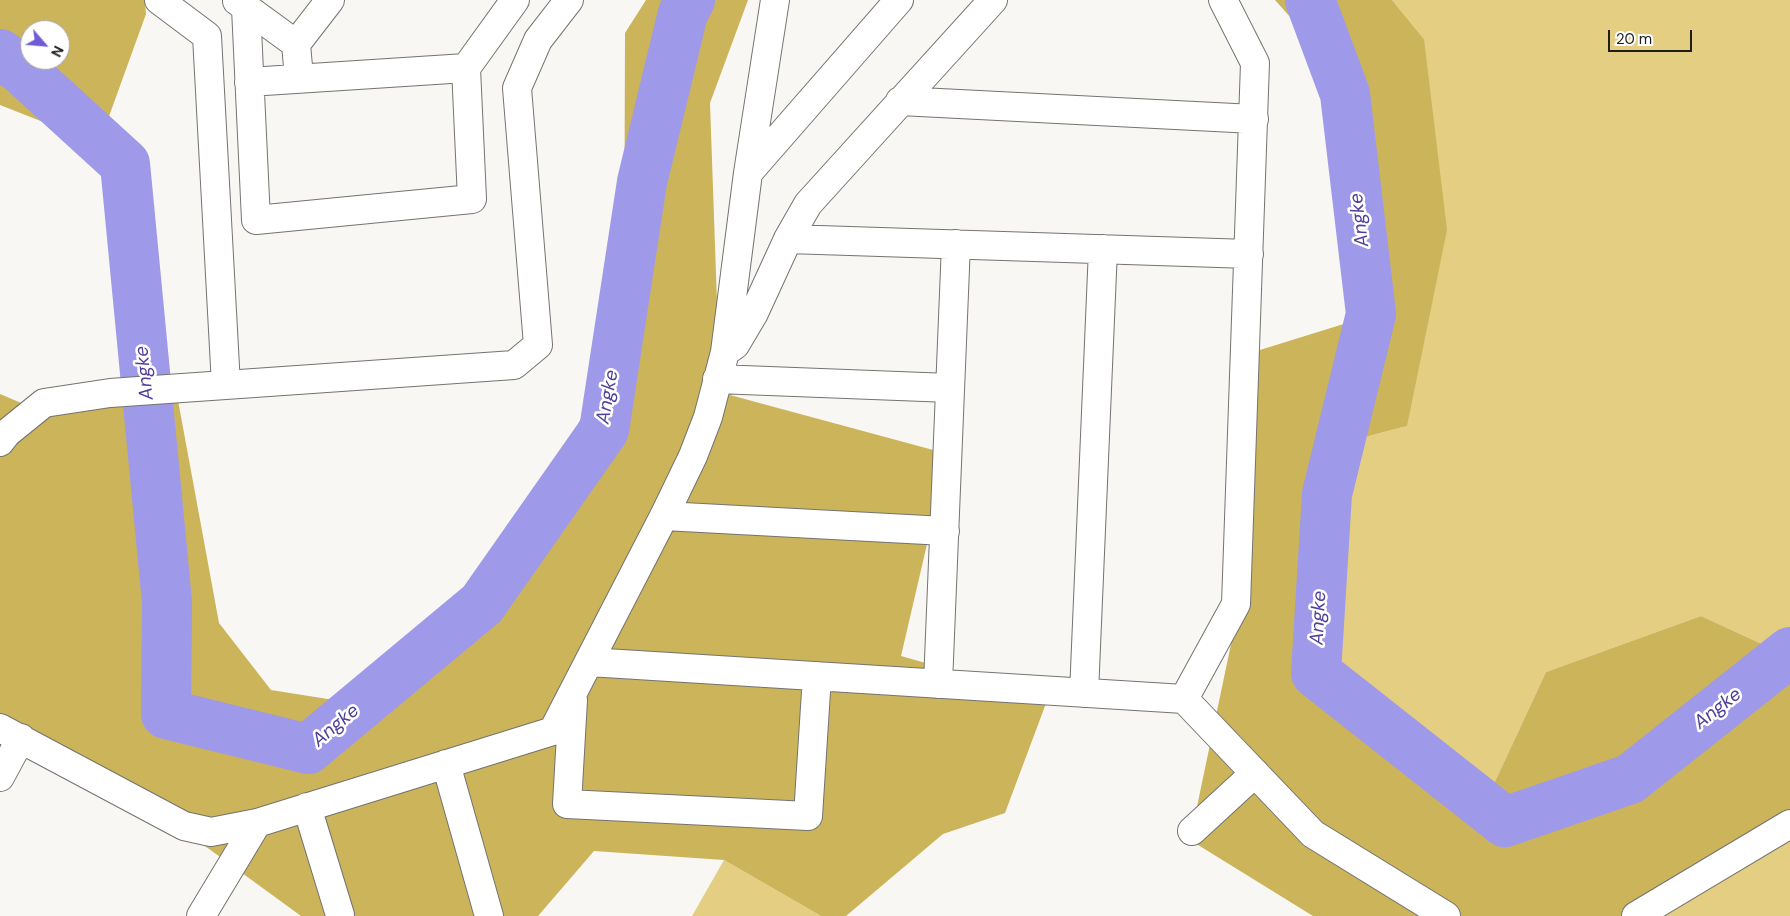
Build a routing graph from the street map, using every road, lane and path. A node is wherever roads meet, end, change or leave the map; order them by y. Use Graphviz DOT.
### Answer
graph roads {
  1 [pos="160,0"];
  2 [pos="330,0"];
  3 [pos="515,0"];
  4 [pos="569,0"];
  5 [pos="775,0"];
  6 [pos="899,0"];
  7 [pos="992,0"];
  8 [pos="1223,0"];
  9 [pos="241,4"];
  10 [pos="296,44"];
  11 [pos="466,68"];
  12 [pos="299,78"];
  13 [pos="249,82"];
  14 [pos="900,101"];
  15 [pos="1254,119"];
  16 [pos="748,173"];
  17 [pos="788,239"];
  18 [pos="956,244"];
  19 [pos="1103,249"];
  20 [pos="1248,254"];
  21 [pos="725,352"];
  22 [pos="718,379"];
  23 [pos="226,385"];
  24 [pos="950,388"];
  25 [pos="0,442"];
  26 [pos="664,516"];
  27 [pos="944,531"];
  28 [pos="589,662"];
  29 [pos="817,676"];
  30 [pos="938,684"];
  31 [pos="574,691"];
  32 [pos="1084,692"];
  33 [pos="1184,699"];
  34 [pos="10,733"];
  35 [pos="446,764"];
  36 [pos="1256,774"];
  37 [pos="0,777"];
  38 [pos="307,807"];
  39 [pos="257,822"];
  40 [pos="1790,824"];
  41 [pos="1192,831"];
  42 [pos="340,915"];
  43 [pos="201,916"];
  44 [pos="489,916"];
  45 [pos="1446,916"];
  46 [pos="1636,916"];
  1 -- 23 [label="street"];
  2 -- 10 [label="street"];
  3 -- 11 [label="street"];
  4 -- 23 [label="street"];
  5 -- 16 [label="street"];
  6 -- 16 [label="street"];
  7 -- 14 [label="street"];
  8 -- 15 [label="street"];
  9 -- 10 [label="street"];
  9 -- 13 [label="street"];
  10 -- 12 [label="street"];
  11 -- 12 [label="street"];
  11 -- 13 [label="street"];
  12 -- 13 [label="street"];
  14 -- 15 [label="street"];
  14 -- 17 [label="street"];
  15 -- 20 [label="street"];
  16 -- 21 [label="street"];
  17 -- 18 [label="street"];
  17 -- 21 [label="street"];
  18 -- 19 [label="street"];
  18 -- 24 [label="street"];
  19 -- 20 [label="street"];
  19 -- 32 [label="street"];
  20 -- 33 [label="street"];
  21 -- 22 [label="street"];
  22 -- 24 [label="street"];
  22 -- 26 [label="street"];
  23 -- 25 [label="street"];
  24 -- 27 [label="street"];
  26 -- 27 [label="street"];
  26 -- 28 [label="street"];
  27 -- 30 [label="street"];
  28 -- 29 [label="street"];
  28 -- 31 [label="street"];
  29 -- 30 [label="street"];
  29 -- 31 [label="street"];
  30 -- 32 [label="street"];
  31 -- 35 [label="street"];
  32 -- 33 [label="street"];
  33 -- 36 [label="street"];
  34 -- 37 [label="street"];
  34 -- 39 [label="street"];
  35 -- 38 [label="street"];
  35 -- 44 [label="street"];
  36 -- 41 [label="street"];
  36 -- 45 [label="street"];
  38 -- 39 [label="street"];
  38 -- 42 [label="street"];
  39 -- 43 [label="street"];
  40 -- 46 [label="street"];
}
